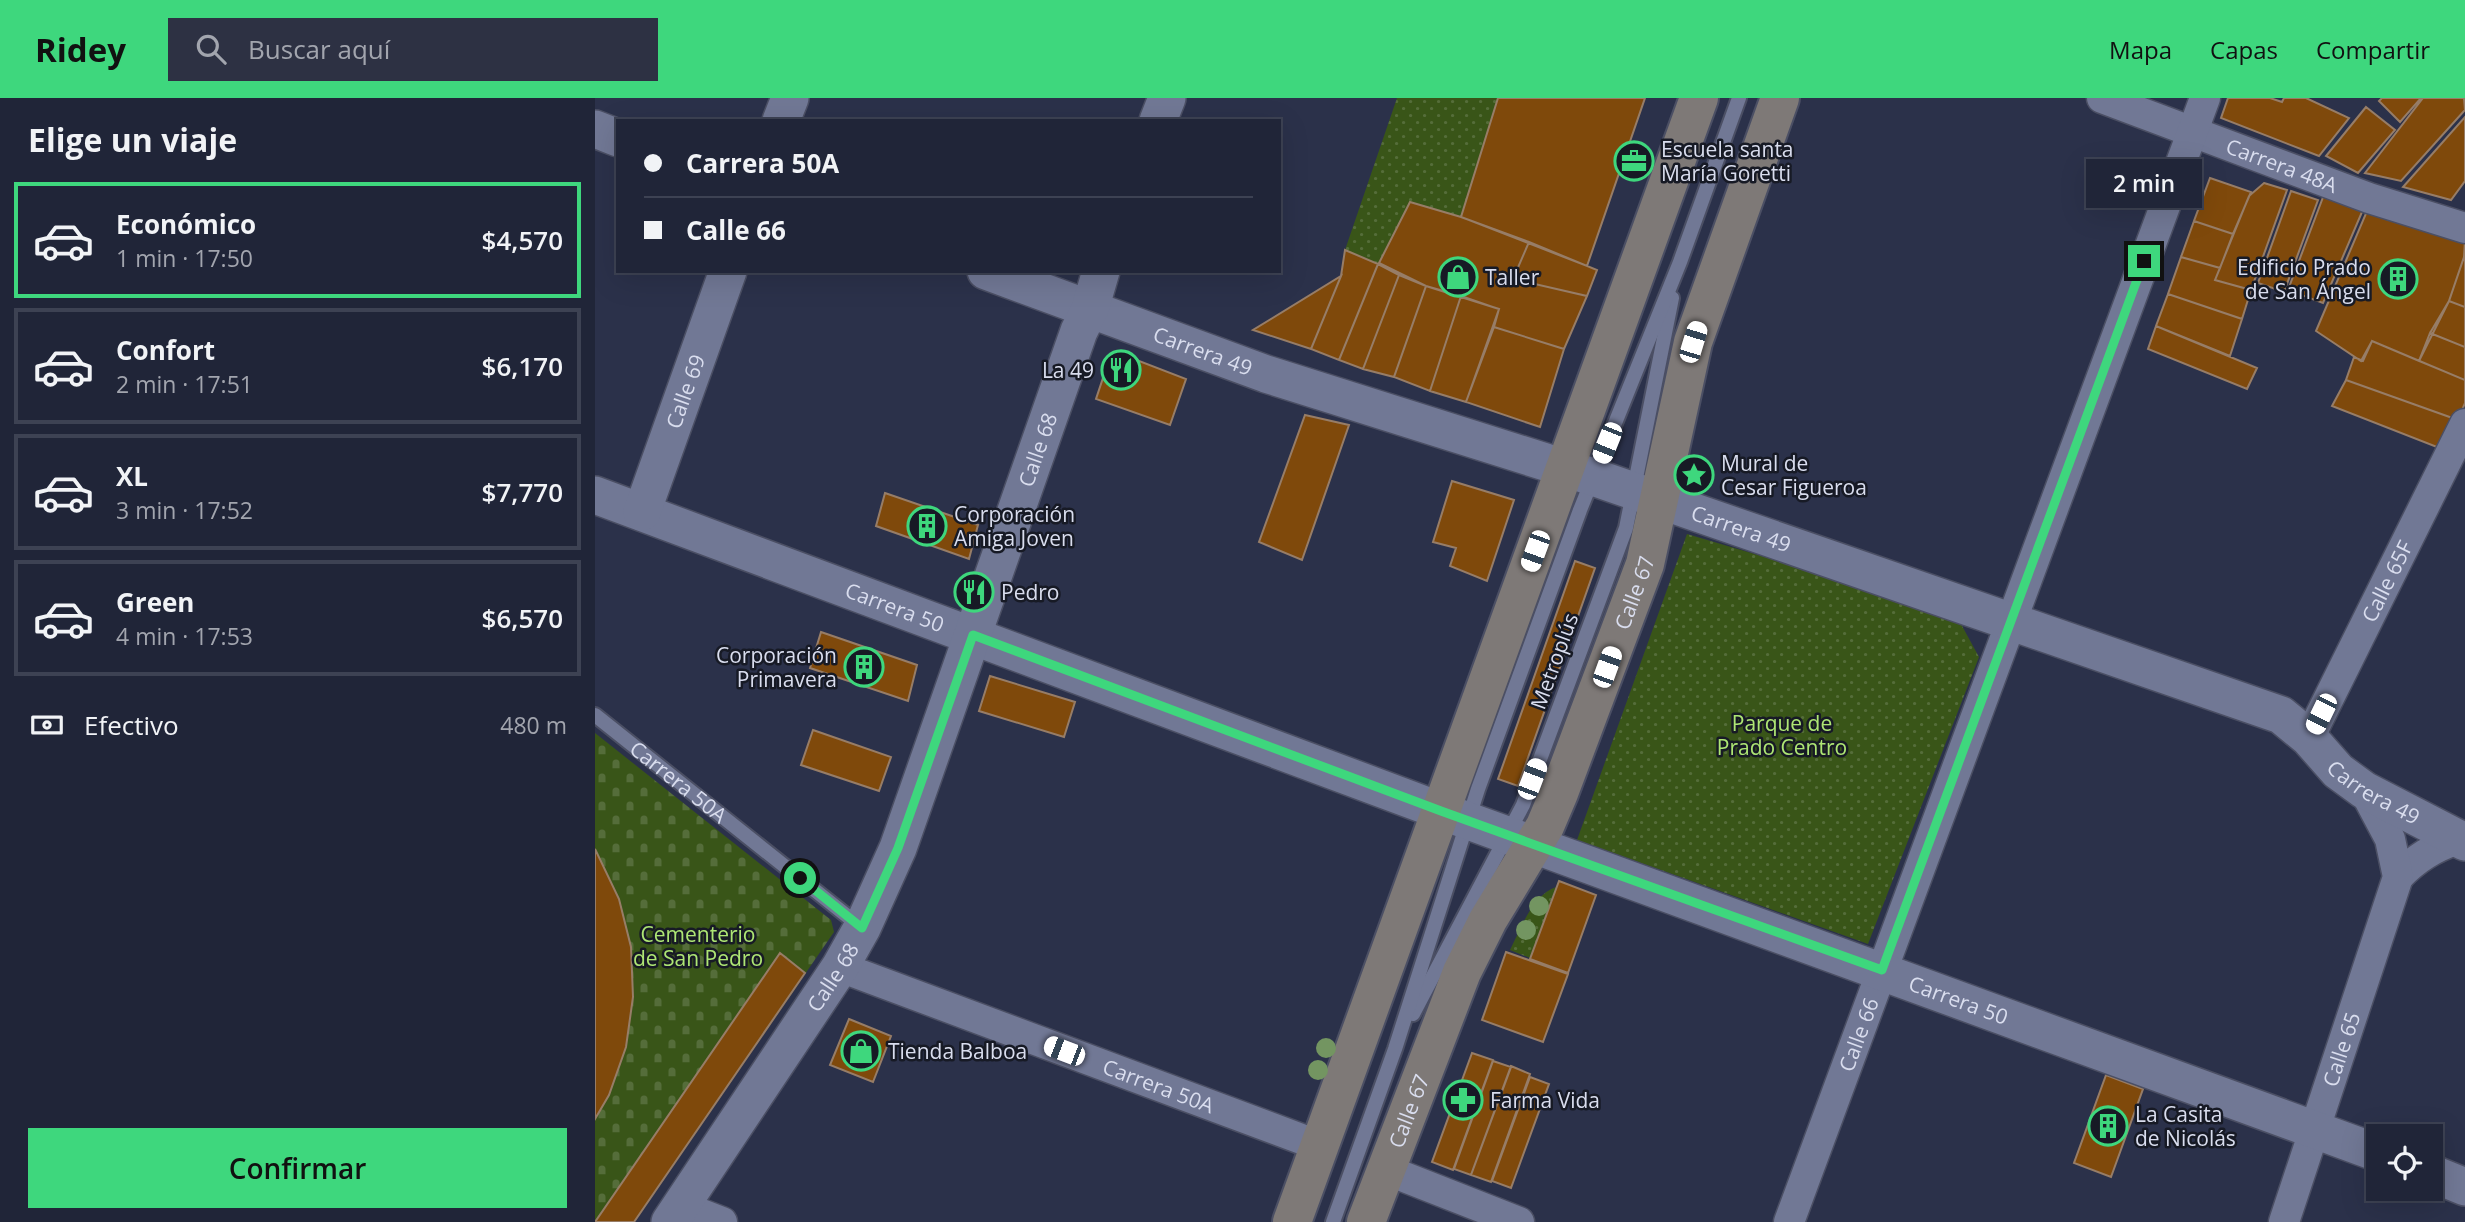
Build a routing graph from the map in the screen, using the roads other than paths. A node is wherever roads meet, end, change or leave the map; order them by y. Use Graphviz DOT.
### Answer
graph roads {
  1 [pos="790,98"];
  2 [pos="1167,98"];
  3 [pos="1699,98"];
  4 [pos="1739,98"];
  5 [pos="1780,98"];
  6 [pos="2102,98"];
  7 [pos="2205,98"];
  8 [pos="782,119"];
  9 [pos="1159,119"];
  10 [pos="595,130"];
  11 [pos="2191,132"];
  12 [pos="616,137"];
  13 [pos="2465,228"];
  14 [pos="1679,262"];
  15 [pos="726,273"];
  16 [pos="991,273"];
  17 [pos="1100,273"];
  18 [pos="1090,309"];
  19 [pos="2465,424"];
  20 [pos="1579,473"];
  21 [pos="595,495"];
  22 [pos="1647,496"];
  23 [pos="642,512"];
  24 [pos="2011,620"];
  25 [pos="973,635"];
  26 [pos="595,715"];
  27 [pos="2309,738"];
  28 [pos="2364,790"];
  29 [pos="1455,816"];
  30 [pos="1521,839"];
  31 [pos="2462,841"];
  32 [pos="2398,877"];
  33 [pos="862,928"];
  34 [pos="840,967"];
  35 [pos="1882,970"];
  36 [pos="1395,1049"];
  37 [pos="2317,1129"];
  38 [pos="1319,1146"];
  39 [pos="2366,1148"];
  40 [pos="1384,1169"];
  41 [pos="2443,1178"];
  42 [pos="2465,1187"];
  43 [pos="675,1214"];
  44 [pos="722,1222"];
  45 [pos="1292,1222"];
  46 [pos="1333,1222"];
  47 [pos="1366,1222"];
  48 [pos="1519,1222"];
  49 [pos="1789,1222"];
  50 [pos="2284,1222"];
  1 -- 8 [label="street"];
  2 -- 9 [label="street"];
  3 -- 20 [label="main road"];
  4 -- 14 [label="lane"];
  5 -- 22 [label="main road, Calle 67"];
  6 -- 11 [label="street, Carrera 48A"];
  7 -- 11 [label="street, Calle 66"];
  10 -- 12 [label="street"];
  11 -- 13 [label="street, Carrera 48A"];
  11 -- 24 [label="street, Calle 66"];
  14 -- 20 [label="lane"];
  14 -- 22 [label="lane"];
  15 -- 23 [label="street, Calle 69"];
  16 -- 18 [label="street, Carrera 49"];
  17 -- 18 [label="street, Calle 68"];
  18 -- 20 [label="street, Carrera 49"];
  18 -- 25 [label="street, Calle 68"];
  19 -- 27 [label="street, Calle 65F"];
  20 -- 22 [label="street, Carrera 49"];
  20 -- 29 [label="main road"];
  21 -- 23 [label="street, Carrera 50"];
  22 -- 24 [label="street, Carrera 49"];
  22 -- 30 [label="main road, Calle 67"];
  23 -- 25 [label="street, Carrera 50"];
  24 -- 27 [label="street, Carrera 49"];
  24 -- 35 [label="street, Calle 66"];
  25 -- 29 [label="street, Carrera 50"];
  25 -- 33 [label="street, Calle 68"];
  26 -- 33 [label="lane, Carrera 50A"];
  27 -- 28 [label="street, Carrera 49"];
  28 -- 31 [label="street, Carrera 49"];
  28 -- 32 [label="street, Calle 65"];
  29 -- 30 [label="street, Carrera 50"];
  29 -- 36 [label="lane"];
  29 -- 38 [label="main road"];
  30 -- 35 [label="street, Carrera 50"];
  30 -- 36 [label="lane"];
  30 -- 40 [label="main road, Calle 67"];
  31 -- 32 [label="street"];
  32 -- 37 [label="street, Calle 65"];
  33 -- 34 [label="street, Calle 68"];
  34 -- 38 [label="street, Carrera 50A"];
  34 -- 43 [label="street, Calle 68"];
  35 -- 37 [label="street, Carrera 50"];
  35 -- 49 [label="street, Calle 66"];
  36 -- 46 [label="lane"];
  37 -- 39 [label="street, Carrera 50"];
  37 -- 50 [label="street, Calle 65"];
  38 -- 45 [label="main road"];
  40 -- 47 [label="main road, Calle 67"];
  40 -- 48 [label="street"];
  41 -- 42 [label="street"];
  43 -- 44 [label="street"];
}
